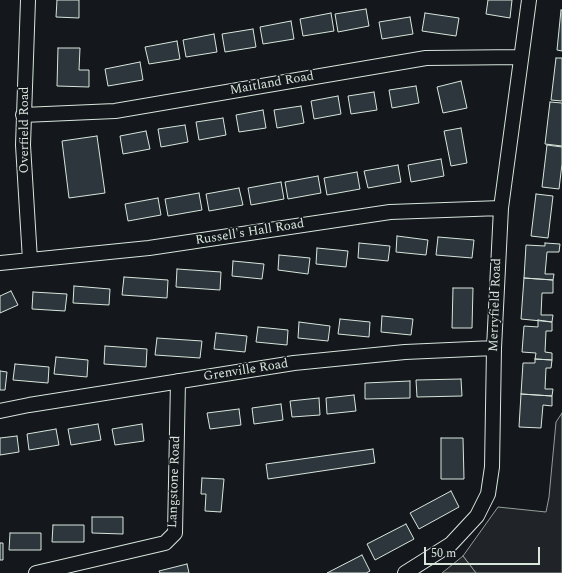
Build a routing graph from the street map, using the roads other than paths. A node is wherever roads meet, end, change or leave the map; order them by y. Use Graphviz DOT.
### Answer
graph roads {
  1 [pos="28,0"];
  2 [pos="529,0"];
  3 [pos="520,57"];
  4 [pos="23,115"];
  5 [pos="501,208"];
  6 [pos="30,260"];
  7 [pos="0,263"];
  8 [pos="494,348"];
  9 [pos="178,381"];
  10 [pos="0,411"];
  11 [pos="36,573"];
  12 [pos="405,573"];
  1 -- 4 [label="street, Overfield Road"];
  2 -- 3 [label="street, Merryfield Road"];
  3 -- 4 [label="street, Maitland Road"];
  3 -- 5 [label="street, Merryfield Road"];
  4 -- 6 [label="street, Overfield Road"];
  5 -- 6 [label="street, Russell's Hall Road"];
  5 -- 8 [label="street, Merryfield Road"];
  6 -- 7 [label="street, Russell's Hall Road"];
  8 -- 9 [label="street, Grenville Road"];
  8 -- 12 [label="street, Merryfield Road"];
  9 -- 10 [label="street, Grenville Road"];
  9 -- 11 [label="street, Langstone Road"];
}
